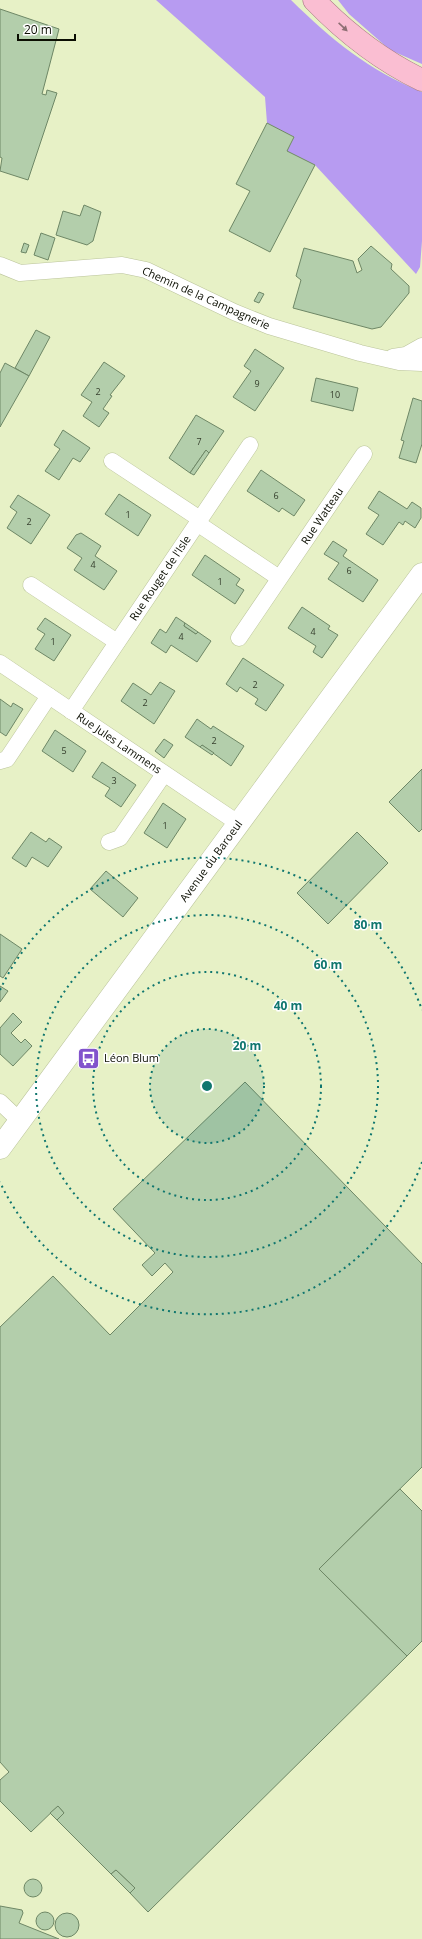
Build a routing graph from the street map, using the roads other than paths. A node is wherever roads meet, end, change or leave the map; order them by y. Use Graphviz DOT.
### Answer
graph roads {
  1 [pos="314,0"];
  2 [pos="422,80"];
  3 [pos="0,265"];
  4 [pos="422,346"];
  5 [pos="385,358"];
  6 [pos="422,363"];
  7 [pos="250,445"];
  8 [pos="364,454"];
  9 [pos="112,461"];
  10 [pos="199,521"];
  11 [pos="422,574"];
  12 [pos="279,578"];
  13 [pos="31,585"];
  14 [pos="239,638"];
  15 [pos="117,642"];
  16 [pos="0,663"];
  17 [pos="49,696"];
  18 [pos="71,711"];
  19 [pos="0,761"];
  20 [pos="164,774"];
  21 [pos="238,823"];
  22 [pos="109,842"];
  23 [pos="0,1102"];
  24 [pos="20,1121"];
  25 [pos="0,1148"];
  1 -- 2 [label="highway, one-way"];
  3 -- 5 [label="street, Chemin de la Campagnerie"];
  4 -- 5 [label="street, Chemin de la Campagnerie"];
  5 -- 6 [label="street, Chemin de la Campagnerie"];
  7 -- 10 [label="street, Rue Rouget de l'Isle"];
  8 -- 12 [label="street, Rue Watteau"];
  9 -- 10 [label="street"];
  10 -- 12 [label="street"];
  10 -- 15 [label="street, Rue Rouget de l'Isle"];
  11 -- 21 [label="main road, Avenue du Baroeul"];
  12 -- 14 [label="street, Rue Watteau"];
  13 -- 15 [label="street"];
  15 -- 18 [label="street, Rue Rouget de l'Isle"];
  16 -- 17 [label="street, Rue Jules Lammens"];
  17 -- 18 [label="street, Rue Jules Lammens"];
  17 -- 19 [label="street"];
  18 -- 20 [label="street, Rue Jules Lammens"];
  20 -- 21 [label="street, Rue Jules Lammens"];
  20 -- 22 [label="street"];
  21 -- 24 [label="main road, Avenue du Baroeul"];
  23 -- 24 [label="street"];
  24 -- 25 [label="main road, Avenue du Baroeul"];
}
